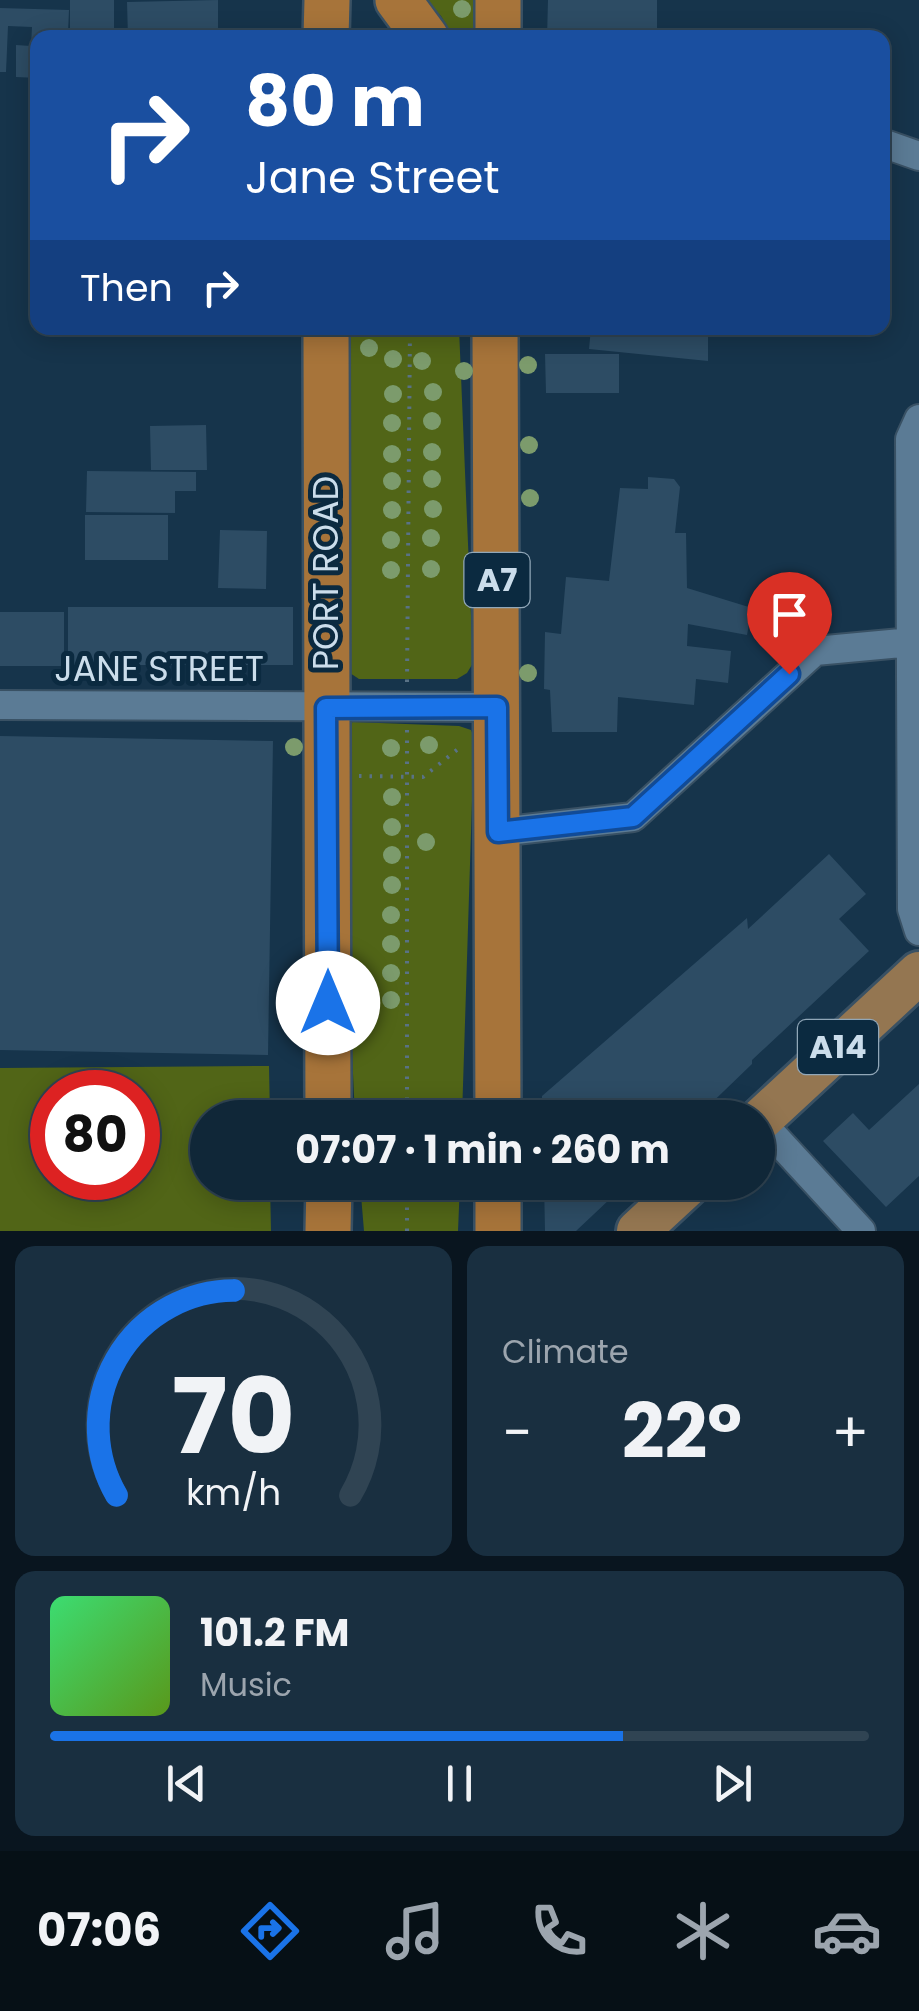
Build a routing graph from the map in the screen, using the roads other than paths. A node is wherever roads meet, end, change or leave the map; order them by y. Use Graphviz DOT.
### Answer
graph roads {
  1 [pos="326,0"];
  2 [pos="398,0"];
  3 [pos="498,0"];
  4 [pos="326,30"];
  5 [pos="420,30"];
  6 [pos="498,30"];
  7 [pos="890,147"];
  8 [pos="919,156"];
  9 [pos="326,335"];
  10 [pos="495,335"];
  11 [pos="919,419"];
  12 [pos="912,642"];
  13 [pos="0,706"];
  14 [pos="497,707"];
  15 [pos="326,708"];
  16 [pos="498,832"];
  17 [pos="919,931"];
  18 [pos="919,973"];
  19 [pos="328,1100"];
  20 [pos="498,1100"];
  21 [pos="775,1105"];
  22 [pos="775,1139"];
  23 [pos="498,1200"];
  24 [pos="672,1200"];
  25 [pos="498,1231"];
  26 [pos="638,1231"];
  27 [pos="861,1231"];
  1 -- 4 [label="highway"];
  2 -- 5 [label="highway"];
  3 -- 6 [label="highway"];
  7 -- 8 [label="street"];
  9 -- 15 [label="highway, PORT ROAD"];
  10 -- 14 [label="highway, A7"];
  11 -- 12 [label="street"];
  12 -- 16 [label="street"];
  12 -- 17 [label="street"];
  13 -- 15 [label="street, JANE STREET"];
  14 -- 15 [label="street, JANE STREET"];
  14 -- 16 [label="highway, A7"];
  15 -- 19 [label="highway, PORT ROAD"];
  16 -- 20 [label="highway, A7"];
  18 -- 21 [label="main road, A14"];
  22 -- 27 [label="street"];
  23 -- 25 [label="highway"];
  24 -- 26 [label="main road"];
}
